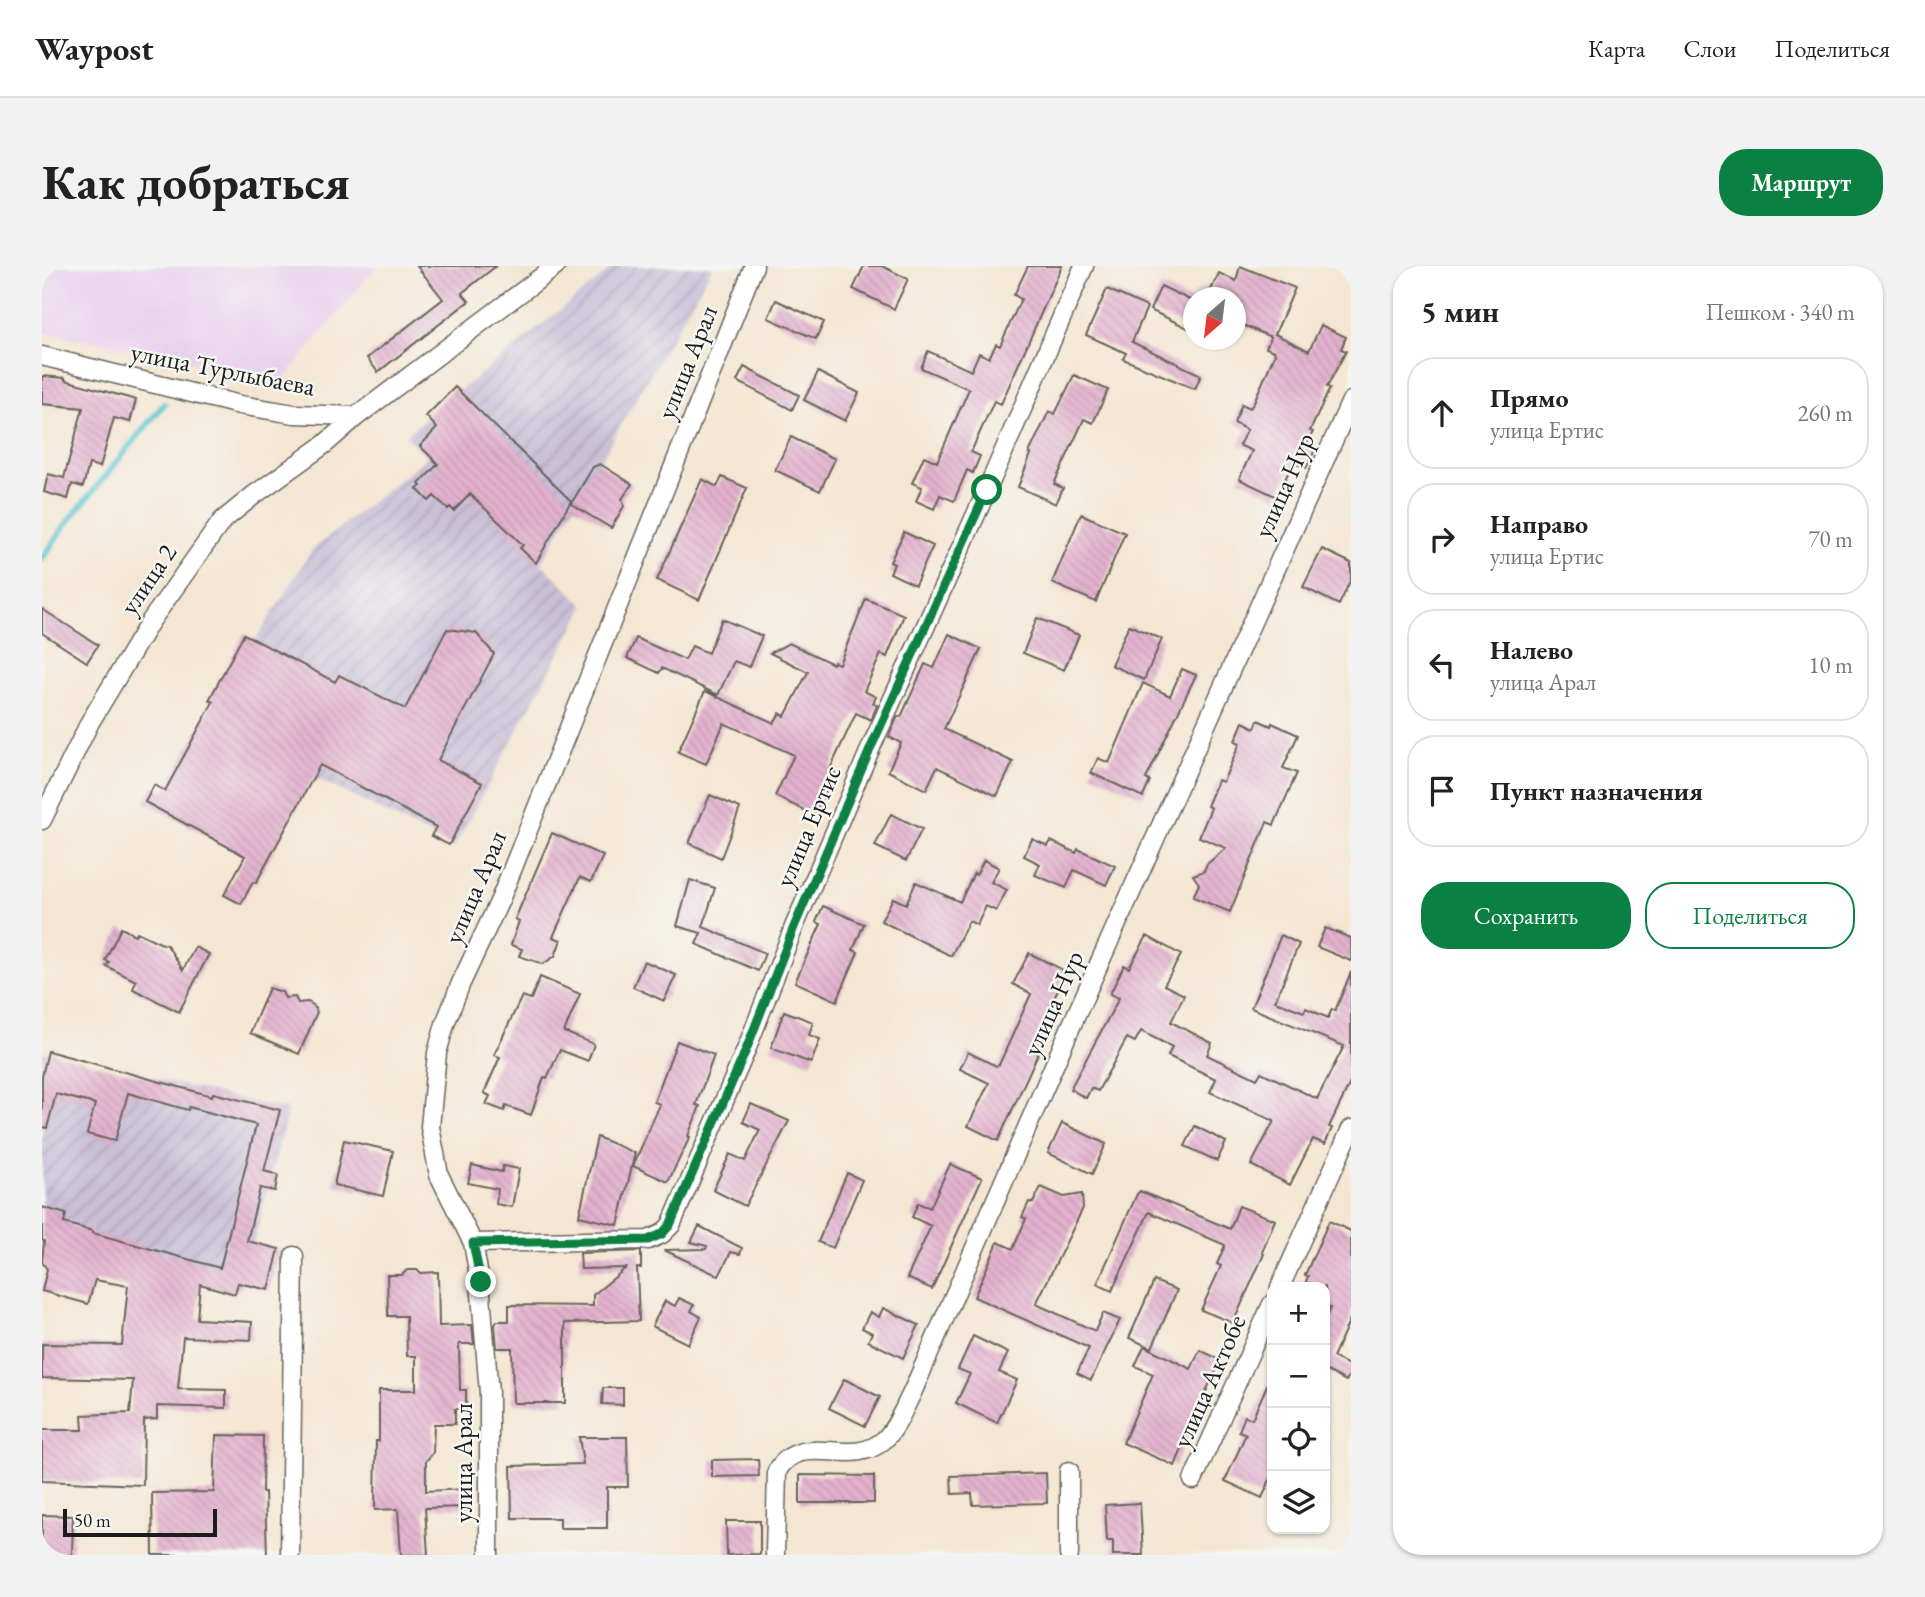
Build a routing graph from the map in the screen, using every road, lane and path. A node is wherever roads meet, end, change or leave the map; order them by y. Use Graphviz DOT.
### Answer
graph roads {
  1 [pos="556,266"];
  2 [pos="754,266"];
  3 [pos="1084,266"];
  4 [pos="42,356"];
  5 [pos="1351,401"];
  6 [pos="357,416"];
  7 [pos="42,820"];
  8 [pos="1351,1129"];
  9 [pos="473,1243"];
  10 [pos="294,1256"];
  11 [pos="1282,1282"];
  12 [pos="1267,1315"];
  13 [pos="1069,1471"];
  14 [pos="1193,1480"];
  15 [pos="290,1555"];
  16 [pos="489,1555"];
  17 [pos="775,1555"];
  18 [pos="1069,1555"];
  1 -- 6 [label="street"];
  2 -- 9 [label="street, улица Арал"];
  3 -- 9 [label="street, улица Ертис"];
  4 -- 6 [label="street, улица Турлыбаева"];
  5 -- 17 [label="street, улица Нур"];
  6 -- 7 [label="street, улица 2"];
  8 -- 11 [label="street"];
  9 -- 16 [label="street, улица Арал"];
  10 -- 15 [label="street"];
  12 -- 14 [label="street, улица Актобе"];
  13 -- 18 [label="street"];
}
